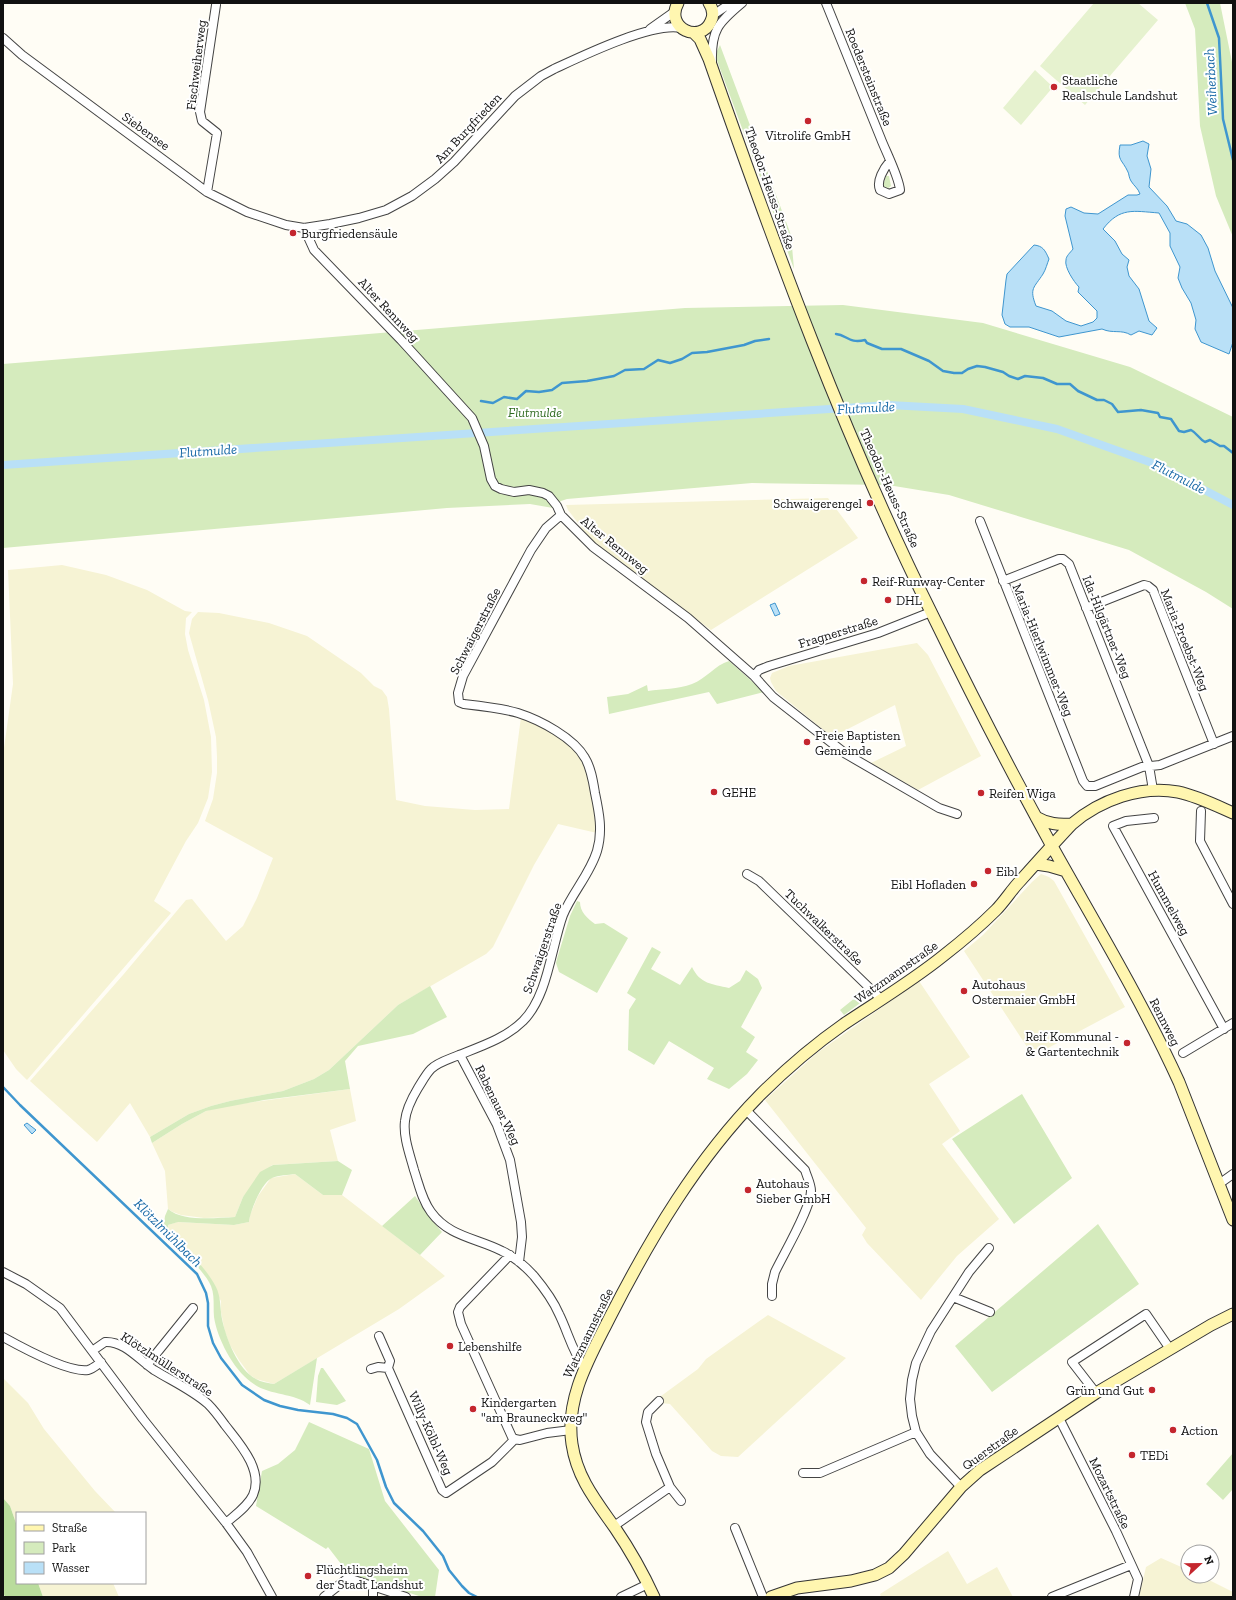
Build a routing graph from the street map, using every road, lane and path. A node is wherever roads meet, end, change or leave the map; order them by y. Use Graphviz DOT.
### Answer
graph roads {
  1 [pos="709,3"];
  2 [pos="736,3"];
  3 [pos="742,3"];
  4 [pos="826,3"];
  5 [pos="216,5"];
  6 [pos="676,7"];
  7 [pos="713,16"];
  8 [pos="681,28"];
  9 [pos="706,28"];
  10 [pos="646,32"];
  11 [pos="694,33"];
  12 [pos="3,38"];
  13 [pos="711,63"];
  14 [pos="890,161"];
  15 [pos="207,192"];
  16 [pos="304,228"];
  17 [pos="561,515"];
  18 [pos="980,521"];
  19 [pos="1003,581"];
  20 [pos="1086,608"];
  21 [pos="931,612"];
  22 [pos="754,676"];
  23 [pos="1233,736"];
  24 [pos="1214,744"];
  25 [pos="1150,766"];
  26 [pos="1153,790"];
  27 [pos="1201,811"];
  28 [pos="1233,812"];
  29 [pos="957,814"];
  30 [pos="1036,817"];
  31 [pos="1154,818"];
  32 [pos="1072,824"];
  33 [pos="1052,847"];
  34 [pos="1036,864"];
  35 [pos="1066,871"];
  36 [pos="747,874"];
  37 [pos="1233,904"];
  38 [pos="882,1000"];
  39 [pos="1233,1023"];
  40 [pos="1224,1029"];
  41 [pos="1183,1052"];
  42 [pos="460,1054"];
  43 [pos="746,1110"];
  44 [pos="1233,1174"];
  45 [pos="1219,1184"];
  46 [pos="1233,1220"];
  47 [pos="990,1248"];
  48 [pos="510,1255"];
  49 [pos="520,1262"];
  50 [pos="3,1272"];
  51 [pos="772,1296"];
  52 [pos="953,1297"];
  53 [pos="193,1308"];
  54 [pos="990,1312"];
  55 [pos="1233,1314"];
  56 [pos="379,1336"];
  57 [pos="3,1337"];
  58 [pos="1170,1349"];
  59 [pos="92,1351"];
  60 [pos="101,1362"];
  61 [pos="147,1365"];
  62 [pos="584,1367"];
  63 [pos="388,1368"];
  64 [pos="371,1369"];
  65 [pos="1096,1393"];
  66 [pos="659,1401"];
  67 [pos="1059,1418"];
  68 [pos="571,1430"];
  69 [pos="916,1432"];
  70 [pos="515,1439"];
  71 [pos="803,1472"];
  72 [pos="670,1487"];
  73 [pos="961,1488"];
  74 [pos="681,1501"];
  75 [pos="226,1523"];
  76 [pos="614,1526"];
  77 [pos="735,1528"];
  78 [pos="1132,1565"];
  79 [pos="648,1584"];
  80 [pos="373,1586"];
  81 [pos="272,1597"];
  82 [pos="324,1597"];
  83 [pos="373,1597"];
  84 [pos="406,1597"];
  85 [pos="620,1597"];
  86 [pos="654,1597"];
  87 [pos="763,1597"];
  88 [pos="771,1597"];
  89 [pos="1052,1597"];
  90 [pos="1134,1597"];
  1 -- 7 [label="main road"];
  2 -- 7 [label="street"];
  3 -- 13 [label="street"];
  4 -- 14 [label="street, Roedersteinstraße"];
  5 -- 15 [label="street, Fischweiherweg"];
  6 -- 8 [label="main road"];
  6 -- 10 [label="street, Am Burgfrieden"];
  7 -- 9 [label="main road"];
  8 -- 10 [label="street, Am Burgfrieden"];
  8 -- 11 [label="main road"];
  9 -- 11 [label="main road"];
  9 -- 13 [label="main road, Theodor-Heuss-Straße"];
  10 -- 16 [label="street, Am Burgfrieden"];
  11 -- 13 [label="main road, Theodor-Heuss-Straße"];
  12 -- 15 [label="street, Siebensee"];
  13 -- 21 [label="main road, Theodor-Heuss-Straße"];
  15 -- 16 [label="street, Siebensee"];
  16 -- 17 [label="street, Alter Rennweg"];
  17 -- 22 [label="street, Alter Rennweg"];
  17 -- 42 [label="street, Schwaigerstraße"];
  18 -- 19 [label="street, Maria-Hierlwimmer-Weg"];
  19 -- 20 [label="street, Ida-Hilgärtner-Weg"];
  19 -- 25 [label="street, Maria-Hierlwimmer-Weg"];
  20 -- 24 [label="street, Maria-Proebst-Weg"];
  20 -- 25 [label="street, Ida-Hilgärtner-Weg"];
  21 -- 22 [label="street, Fragnerstraße"];
  21 -- 30 [label="main road, Theodor-Heuss-Straße"];
  22 -- 29 [label="street, Alter Rennweg"];
  23 -- 24 [label="street"];
  24 -- 25 [label="street"];
  25 -- 26 [label="street, Ida-Hilgärtner-Weg"];
  26 -- 28 [label="main road, Watzmannstraße"];
  26 -- 32 [label="main road, Watzmannstraße"];
  27 -- 37 [label="street"];
  30 -- 32 [label="main road"];
  30 -- 33 [label="main road, Theodor-Heuss-Straße"];
  31 -- 40 [label="street, Hummelweg"];
  32 -- 33 [label="main road, Watzmannstraße"];
  33 -- 34 [label="main road, Watzmannstraße"];
  33 -- 35 [label="main road, Rennweg"];
  34 -- 35 [label="main road"];
  34 -- 38 [label="main road, Watzmannstraße"];
  35 -- 45 [label="main road, Rennweg"];
  36 -- 38 [label="street, Tuchwalkerstraße"];
  38 -- 43 [label="main road, Watzmannstraße"];
  39 -- 40 [label="street"];
  40 -- 41 [label="street"];
  42 -- 48 [label="street, Schwaigerstraße"];
  42 -- 49 [label="street, Rabenauer Weg"];
  43 -- 51 [label="street"];
  43 -- 62 [label="main road, Watzmannstraße"];
  44 -- 45 [label="street"];
  45 -- 46 [label="main road, Rennweg"];
  47 -- 52 [label="street"];
  48 -- 49 [label="street, Schwaigerstraße"];
  48 -- 70 [label="street"];
  49 -- 62 [label="street, Schwaigerstraße"];
  50 -- 59 [label="street"];
  52 -- 54 [label="street"];
  52 -- 69 [label="street"];
  53 -- 61 [label="street"];
  55 -- 58 [label="main road, Querstraße"];
  56 -- 63 [label="street"];
  57 -- 60 [label="street"];
  58 -- 65 [label="main road, Querstraße"];
  58 -- 65 [label="street"];
  59 -- 60 [label="street"];
  59 -- 61 [label="street, Klötzlmüllerstraße"];
  60 -- 75 [label="street"];
  61 -- 75 [label="street, Klötzlmüllerstraße"];
  62 -- 68 [label="main road, Watzmannstraße"];
  63 -- 64 [label="street"];
  63 -- 70 [label="street, Willy-Kölbl-Weg"];
  65 -- 67 [label="main road, Querstraße"];
  66 -- 72 [label="street"];
  67 -- 73 [label="main road, Querstraße"];
  67 -- 78 [label="street, Mozartstraße"];
  68 -- 70 [label="street"];
  68 -- 76 [label="main road, Watzmannstraße"];
  69 -- 71 [label="street"];
  69 -- 73 [label="street"];
  72 -- 74 [label="street"];
  72 -- 76 [label="street"];
  73 -- 88 [label="main road, Querstraße"];
  75 -- 81 [label="street"];
  76 -- 79 [label="main road, Watzmannstraße"];
  77 -- 87 [label="street"];
  78 -- 89 [label="street"];
  78 -- 90 [label="street, Mozartstraße"];
  79 -- 85 [label="street"];
  79 -- 86 [label="main road, Watzmannstraße"];
  80 -- 82 [label="street"];
  80 -- 83 [label="street"];
  80 -- 84 [label="street"];
}
